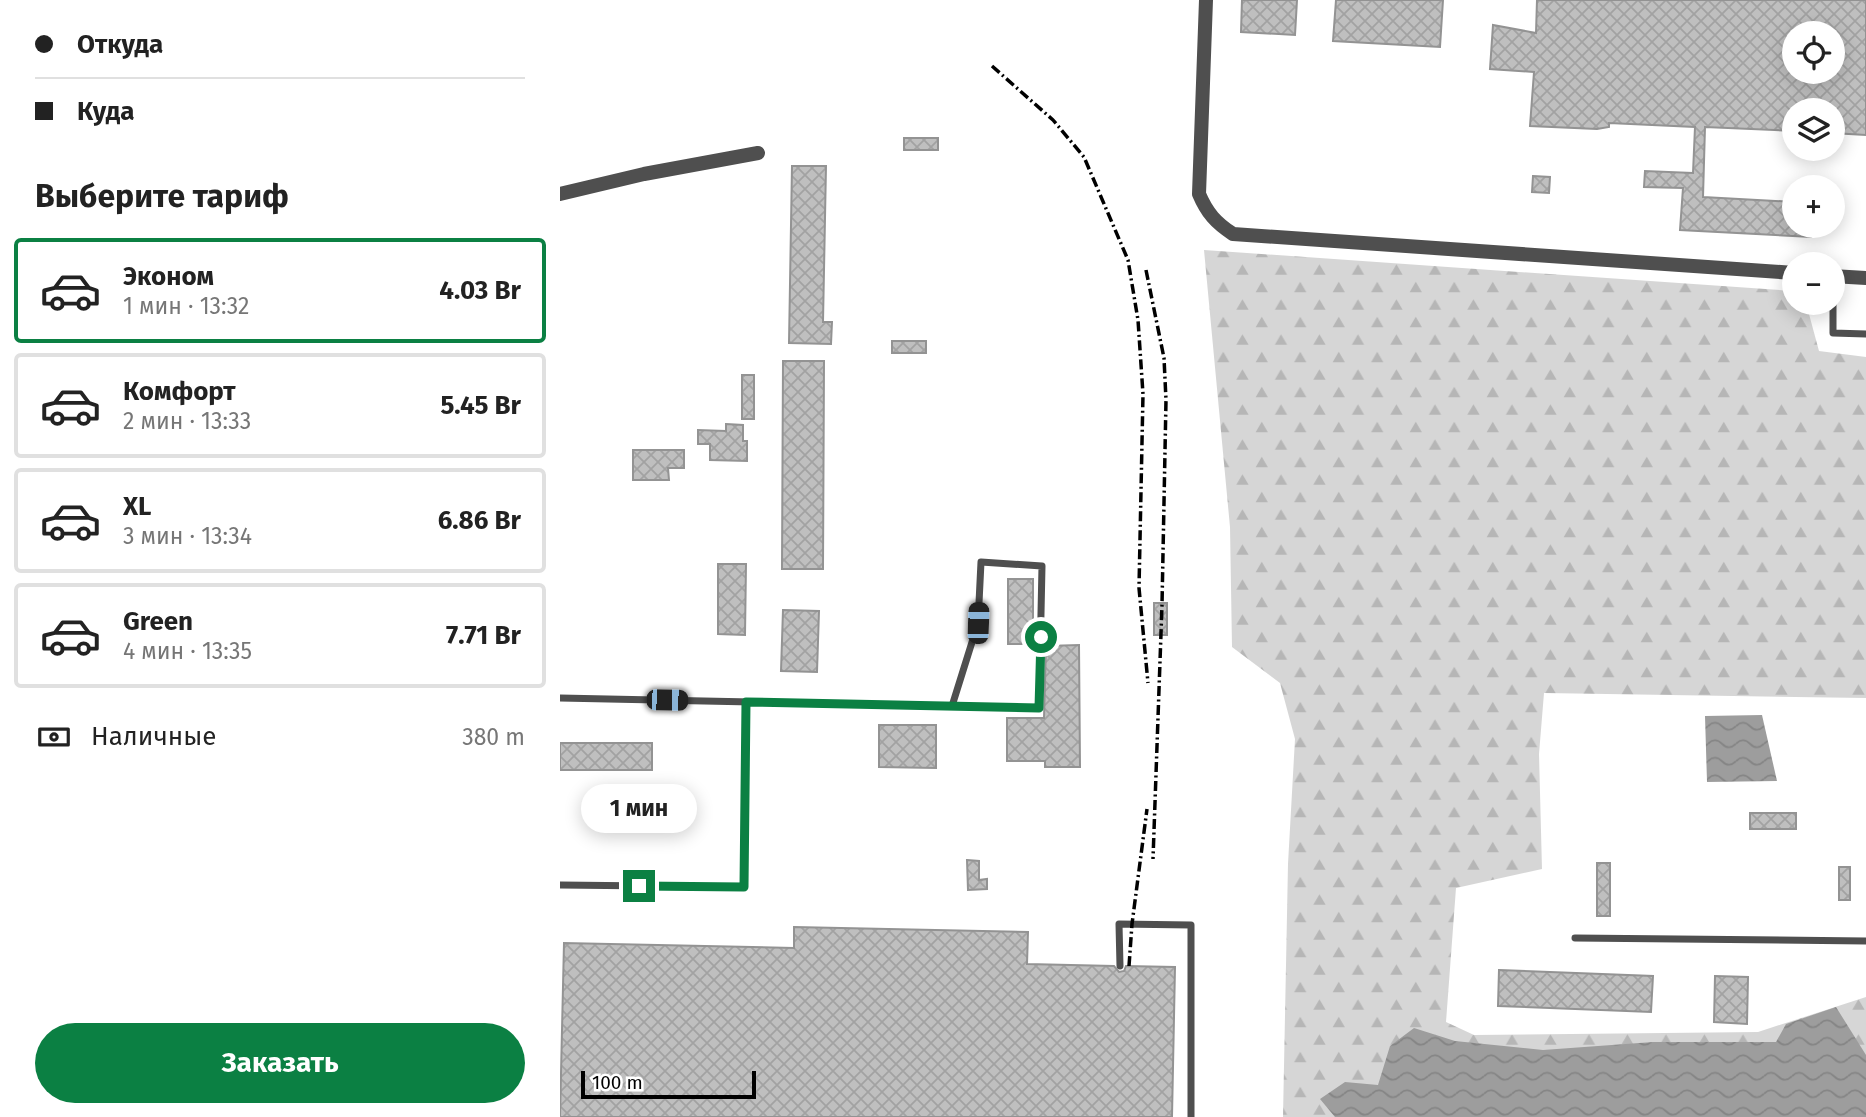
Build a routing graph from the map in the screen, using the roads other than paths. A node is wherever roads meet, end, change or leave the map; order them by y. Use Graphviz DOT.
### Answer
graph roads {
  1 [pos="1206,0"];
  2 [pos="758,153"];
  3 [pos="560,194"];
  4 [pos="1782,272"];
  5 [pos="1845,277"];
  6 [pos="1866,278"];
  7 [pos="1833,315"];
  8 [pos="1866,334"];
  9 [pos="560,698"];
  10 [pos="746,702"];
  11 [pos="952,706"];
  12 [pos="560,885"];
  13 [pos="1575,938"];
  14 [pos="1866,941"];
  15 [pos="1120,966"];
  16 [pos="1191,1117"];
  1 -- 4 [label="street"];
  2 -- 3 [label="street"];
  5 -- 6 [label="street"];
  7 -- 8 [label="lane"];
  9 -- 10 [label="lane"];
  10 -- 11 [label="lane"];
  10 -- 12 [label="lane"];
  11 -- 11 [label="lane"];
  13 -- 14 [label="lane"];
  15 -- 16 [label="lane"];
}
